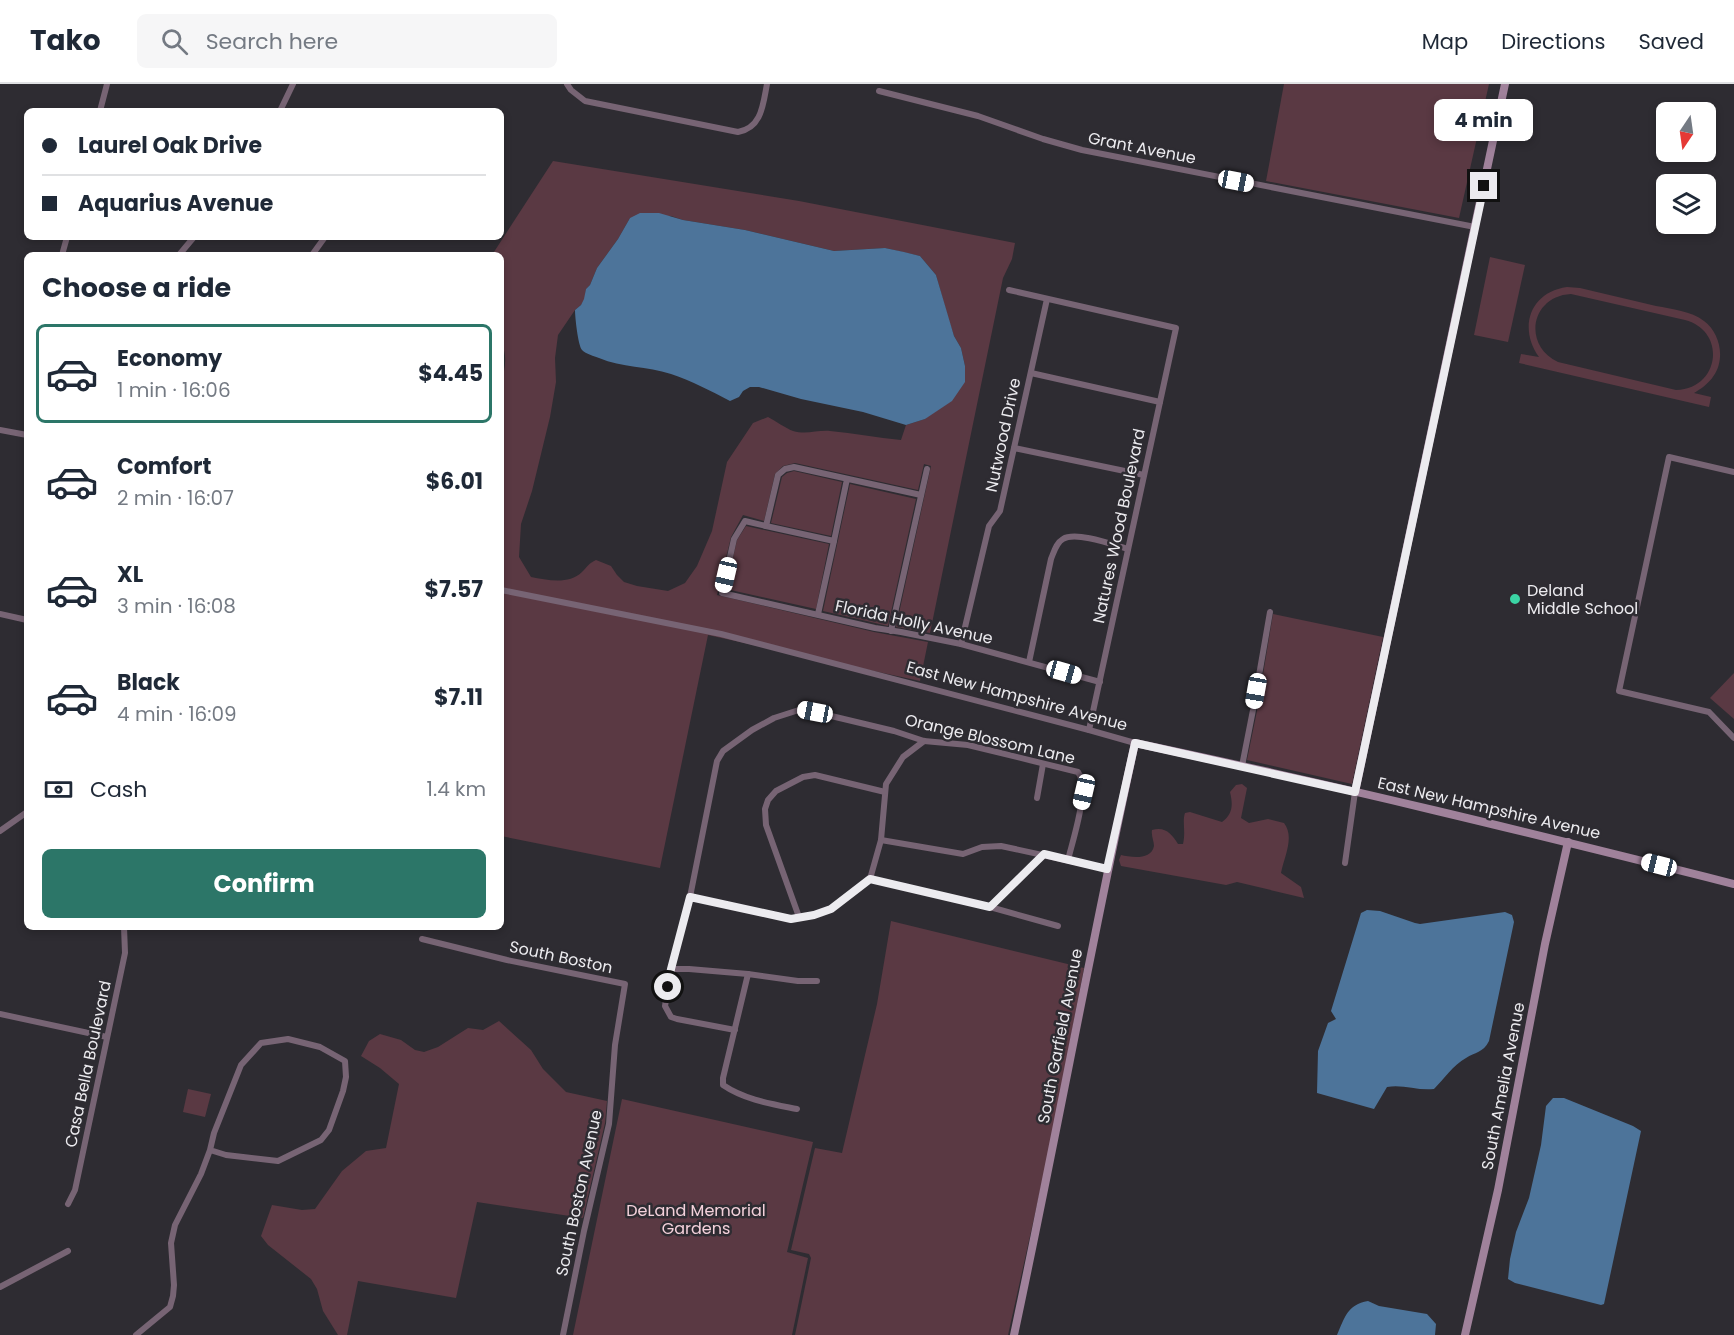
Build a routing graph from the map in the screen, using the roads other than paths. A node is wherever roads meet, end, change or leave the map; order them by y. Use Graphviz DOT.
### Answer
graph roads {
  1 [pos="107,84"];
  2 [pos="293,84"];
  3 [pos="567,84"];
  4 [pos="767,84"];
  5 [pos="1505,84"];
  6 [pos="879,91"];
  7 [pos="101,108"];
  8 [pos="281,108"];
  9 [pos="1475,227"];
  10 [pos="191,240"];
  11 [pos="181,252"];
  12 [pos="1009,290"];
  13 [pos="1047,299"];
  14 [pos="1031,373"];
  15 [pos="1160,402"];
  16 [pos="0,430"];
  17 [pos="24,432"];
  18 [pos="1014,448"];
  19 [pos="927,469"];
  20 [pos="1734,472"];
  21 [pos="1144,475"];
  22 [pos="847,479"];
  23 [pos="921,495"];
  24 [pos="766,526"];
  25 [pos="834,541"];
  26 [pos="1128,549"];
  27 [pos="504,591"];
  28 [pos="1270,612"];
  29 [pos="0,614"];
  30 [pos="819,614"];
  31 [pos="24,619"];
  32 [pos="891,630"];
  33 [pos="961,644"];
  34 [pos="1029,662"];
  35 [pos="1100,682"];
  36 [pos="1089,730"];
  37 [pos="1734,738"];
  38 [pos="924,741"];
  39 [pos="1135,743"];
  40 [pos="1043,764"];
  41 [pos="1242,766"];
  42 [pos="885,792"];
  43 [pos="1355,792"];
  44 [pos="1037,798"];
  45 [pos="24,814"];
  46 [pos="0,831"];
  47 [pos="881,840"];
  48 [pos="1568,842"];
  49 [pos="1044,854"];
  50 [pos="1068,860"];
  51 [pos="1345,863"];
  52 [pos="1107,869"];
  53 [pos="870,879"];
  54 [pos="1734,884"];
  55 [pos="690,897"];
  56 [pos="990,907"];
  57 [pos="800,917"];
  58 [pos="1058,926"];
  59 [pos="124,930"];
  60 [pos="423,939"];
  61 [pos="671,969"];
  62 [pos="748,974"];
  63 [pos="816,981"];
  64 [pos="625,984"];
  65 [pos="0,1014"];
  66 [pos="735,1030"];
  67 [pos="107,1037"];
  68 [pos="798,1108"];
  69 [pos="210,1150"];
  70 [pos="68,1204"];
  71 [pos="68,1251"];
  72 [pos="0,1287"];
  73 [pos="136,1335"];
  74 [pos="564,1335"];
  75 [pos="1014,1335"];
  76 [pos="1466,1335"];
  1 -- 7 [label="street"];
  2 -- 8 [label="street"];
  3 -- 4 [label="street"];
  5 -- 9 [label="street"];
  6 -- 9 [label="street, Grant Avenue"];
  9 -- 43 [label="street"];
  10 -- 11 [label="street"];
  12 -- 13 [label="street"];
  13 -- 14 [label="street, Nutwood Drive"];
  13 -- 15 [label="street, Natures Wood Boulevard"];
  14 -- 15 [label="street"];
  14 -- 18 [label="street, Nutwood Drive"];
  15 -- 21 [label="street, Natures Wood Boulevard"];
  16 -- 17 [label="street"];
  18 -- 21 [label="street"];
  18 -- 33 [label="street, Nutwood Drive"];
  19 -- 23 [label="street"];
  20 -- 37 [label="street"];
  21 -- 26 [label="street, Natures Wood Boulevard"];
  22 -- 23 [label="street"];
  22 -- 24 [label="street"];
  22 -- 25 [label="street"];
  23 -- 32 [label="street"];
  24 -- 25 [label="street"];
  24 -- 30 [label="street, Florida Holly Avenue"];
  25 -- 30 [label="street"];
  26 -- 34 [label="street"];
  26 -- 35 [label="street, Natures Wood Boulevard"];
  27 -- 36 [label="street, East New Hampshire Avenue"];
  28 -- 41 [label="street"];
  29 -- 31 [label="street"];
  30 -- 32 [label="street, Florida Holly Avenue"];
  32 -- 33 [label="street, Florida Holly Avenue"];
  33 -- 34 [label="street, Florida Holly Avenue"];
  34 -- 35 [label="street, Florida Holly Avenue"];
  35 -- 36 [label="street, Natures Wood Boulevard"];
  36 -- 39 [label="street, East New Hampshire Avenue"];
  38 -- 40 [label="street, Orange Blossom Lane"];
  38 -- 42 [label="street"];
  38 -- 55 [label="street, Orange Blossom Lane"];
  39 -- 41 [label="street, East New Hampshire Avenue"];
  39 -- 52 [label="street, South Garfield Avenue"];
  40 -- 44 [label="street"];
  40 -- 50 [label="street, Orange Blossom Lane"];
  41 -- 43 [label="street, East New Hampshire Avenue"];
  42 -- 47 [label="street"];
  42 -- 57 [label="street"];
  43 -- 48 [label="street, East New Hampshire Avenue"];
  43 -- 51 [label="street"];
  45 -- 46 [label="street"];
  47 -- 49 [label="street"];
  47 -- 53 [label="street"];
  48 -- 54 [label="street, East New Hampshire Avenue"];
  48 -- 76 [label="street, South Amelia Avenue"];
  49 -- 50 [label="street"];
  49 -- 56 [label="street"];
  50 -- 52 [label="street"];
  52 -- 75 [label="street, South Garfield Avenue"];
  53 -- 56 [label="street"];
  53 -- 57 [label="street"];
  55 -- 57 [label="street"];
  55 -- 61 [label="street, Orange Blossom Lane"];
  56 -- 58 [label="street"];
  59 -- 67 [label="street, Casa Bella Boulevard"];
  60 -- 64 [label="street, South Boston"];
  61 -- 62 [label="street"];
  61 -- 66 [label="street, Orange Blossom Lane"];
  62 -- 63 [label="street"];
  62 -- 66 [label="street"];
  64 -- 74 [label="street, South Boston Avenue"];
  65 -- 67 [label="street"];
  66 -- 68 [label="street"];
  67 -- 70 [label="street, Casa Bella Boulevard"];
  69 -- 69 [label="street"];
  69 -- 73 [label="street"];
  71 -- 72 [label="street"];
}
